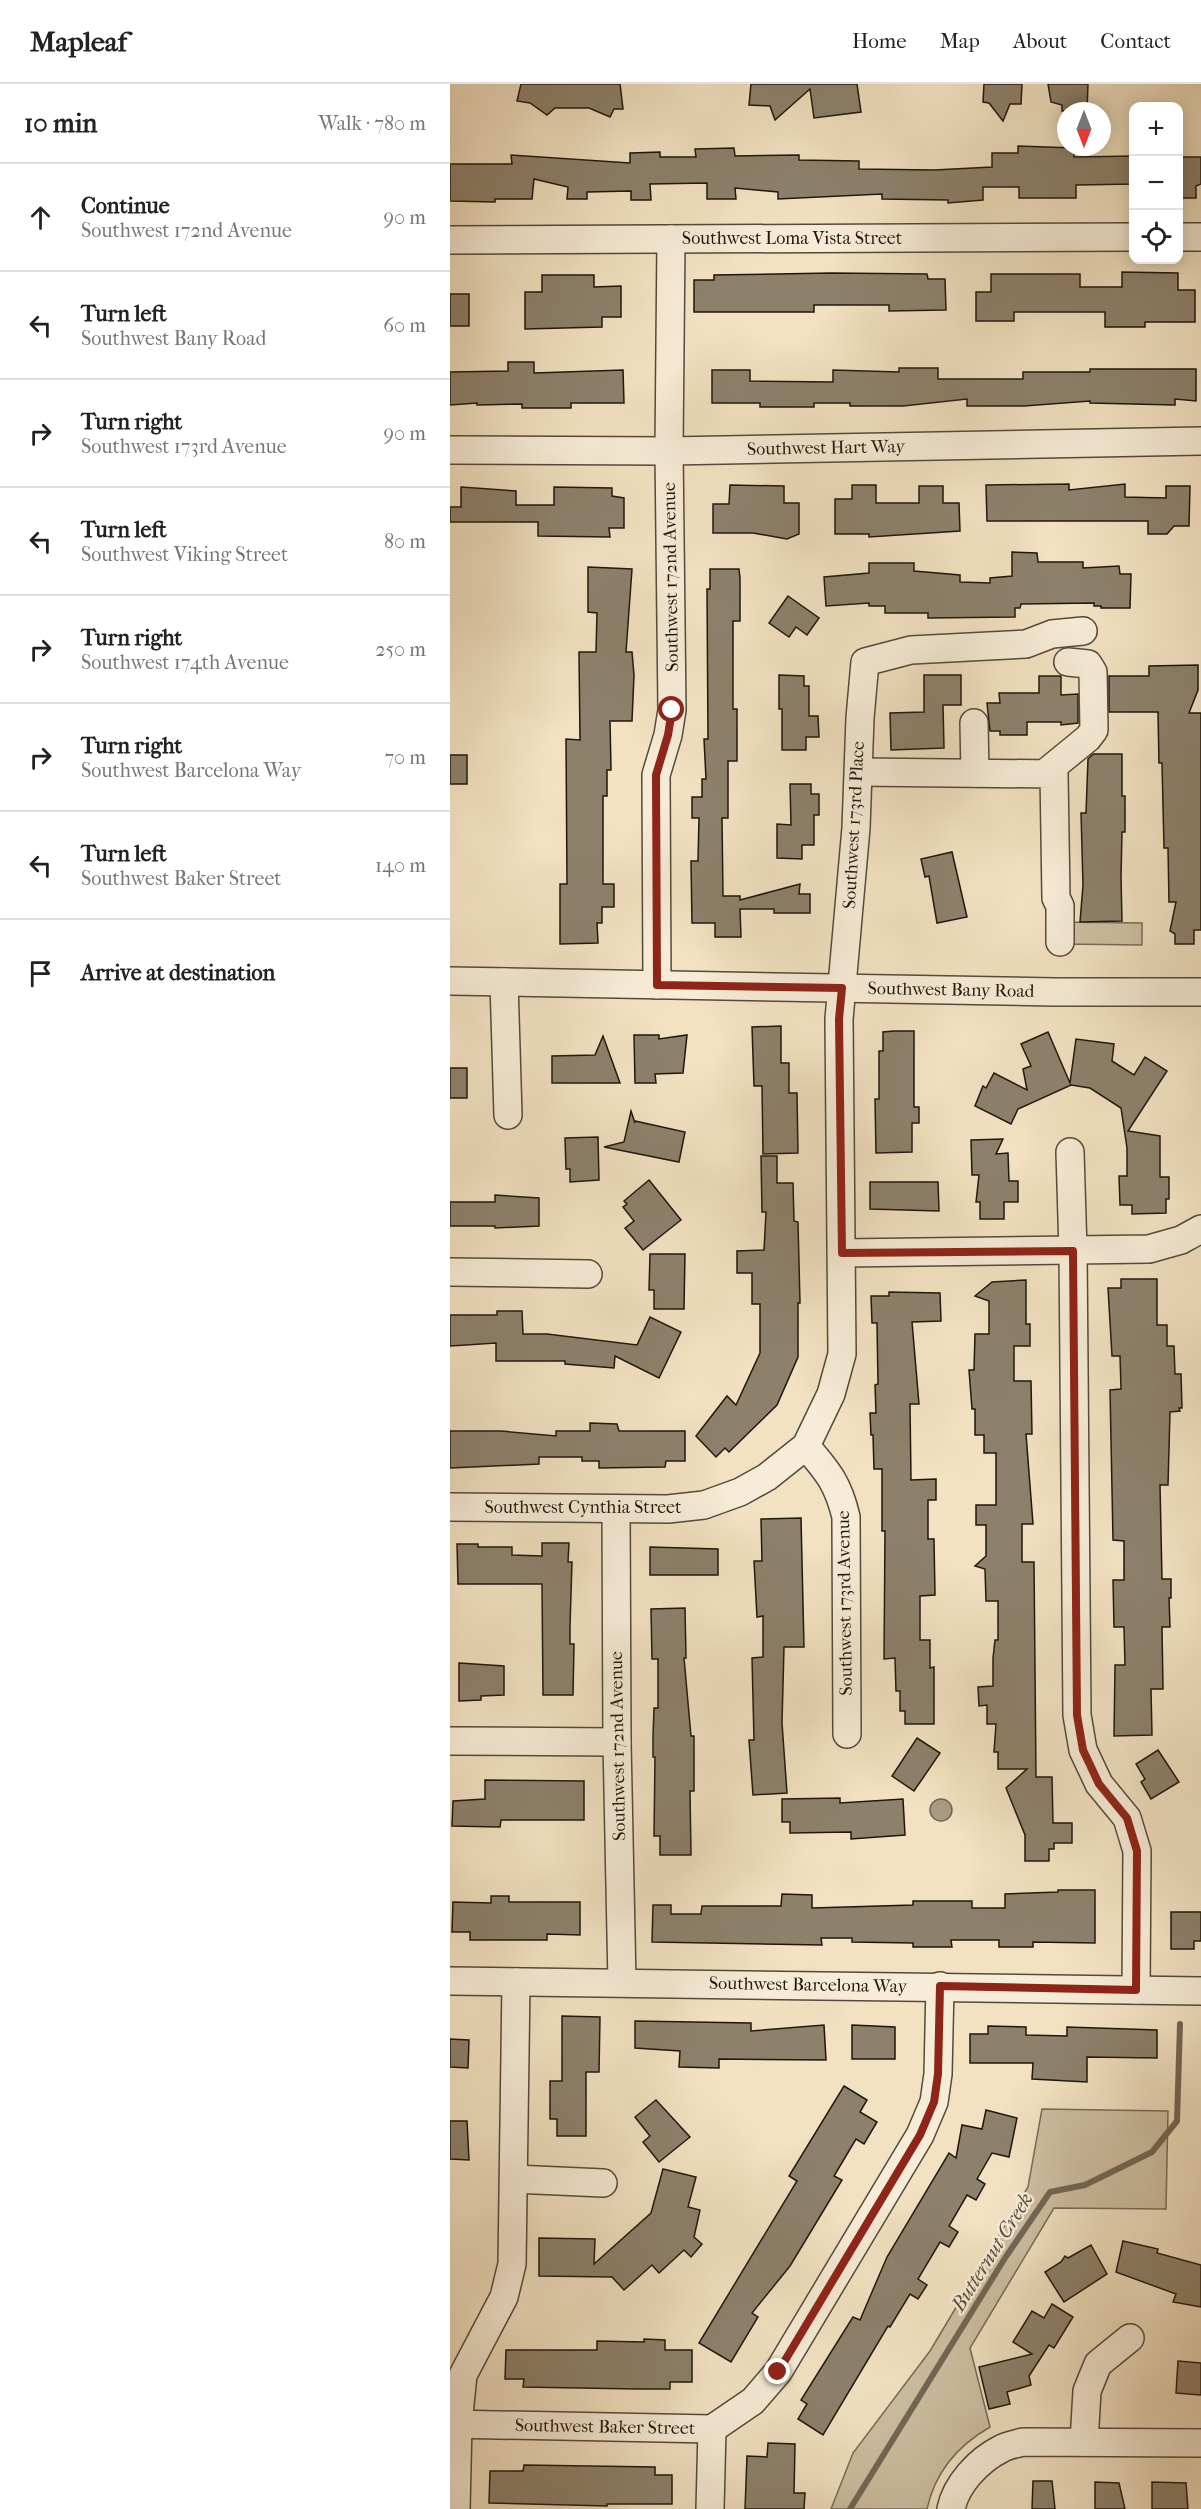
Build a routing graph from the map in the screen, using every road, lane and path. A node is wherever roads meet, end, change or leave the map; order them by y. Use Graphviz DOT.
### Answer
graph roads {
  1 [pos="1129,237"];
  2 [pos="1183,237"];
  3 [pos="1201,237"];
  4 [pos="671,239"];
  5 [pos="450,240"];
  6 [pos="1201,441"];
  7 [pos="450,450"];
  8 [pos="669,451"];
  9 [pos="1083,631"];
  10 [pos="1068,662"];
  11 [pos="974,723"];
  12 [pos="859,772"];
  13 [pos="975,773"];
  14 [pos="1044,774"];
  15 [pos="1060,942"];
  16 [pos="450,981"];
  17 [pos="504,982"];
  18 [pos="657,985"];
  19 [pos="842,988"];
  20 [pos="1201,992"];
  21 [pos="507,1115"];
  22 [pos="1070,1152"];
  23 [pos="1201,1229"];
  24 [pos="1073,1251"];
  25 [pos="842,1253"];
  26 [pos="450,1272"];
  27 [pos="588,1274"];
  28 [pos="806,1446"];
  29 [pos="450,1507"];
  30 [pos="616,1509"];
  31 [pos="848,1734"];
  32 [pos="450,1741"];
  33 [pos="617,1742"];
  34 [pos="450,1981"];
  35 [pos="516,1982"];
  36 [pos="622,1982"];
  37 [pos="940,1986"];
  38 [pos="1136,1990"];
  39 [pos="1201,1991"];
  40 [pos="514,2179"];
  41 [pos="603,2183"];
  42 [pos="1130,2338"];
  43 [pos="454,2424"];
  44 [pos="712,2429"];
  45 [pos="1084,2442"];
  46 [pos="1201,2444"];
  47 [pos="456,2509"];
  48 [pos="710,2509"];
  49 [pos="951,2509"];
  1 -- 4 [label="street, Southwest Loma Vista Street"];
  2 -- 3 [label="street"];
  4 -- 5 [label="street, Southwest Loma Vista Street"];
  4 -- 8 [label="street, Southwest 172nd Avenue"];
  6 -- 8 [label="street, Southwest Hart Way"];
  7 -- 8 [label="street, Southwest Hart Way"];
  8 -- 18 [label="street, Southwest 172nd Avenue"];
  9 -- 12 [label="street, Southwest 173rd Place"];
  10 -- 14 [label="street"];
  11 -- 13 [label="street"];
  12 -- 13 [label="street"];
  12 -- 19 [label="street, Southwest 173rd Place"];
  13 -- 14 [label="street"];
  14 -- 15 [label="street"];
  16 -- 17 [label="street, Southwest Bany Road"];
  17 -- 18 [label="street, Southwest Bany Road"];
  17 -- 21 [label="street"];
  18 -- 19 [label="street, Southwest Bany Road"];
  19 -- 20 [label="street, Southwest Bany Road"];
  19 -- 25 [label="street"];
  22 -- 24 [label="street"];
  23 -- 24 [label="street"];
  24 -- 25 [label="street"];
  24 -- 38 [label="street"];
  25 -- 28 [label="street"];
  26 -- 27 [label="street"];
  28 -- 30 [label="street, Southwest Cynthia Street"];
  28 -- 31 [label="street, Southwest 173rd Avenue"];
  29 -- 30 [label="street, Southwest Cynthia Street"];
  30 -- 33 [label="street, Southwest 172nd Avenue"];
  32 -- 33 [label="street"];
  33 -- 36 [label="street, Southwest 172nd Avenue"];
  34 -- 35 [label="street, Southwest Barcelona Way"];
  35 -- 36 [label="street, Southwest Barcelona Way"];
  35 -- 40 [label="street"];
  36 -- 37 [label="street, Southwest Barcelona Way"];
  37 -- 38 [label="street, Southwest Barcelona Way"];
  37 -- 44 [label="street, Southwest Baker Street"];
  38 -- 39 [label="street, Southwest Barcelona Way"];
  40 -- 41 [label="street"];
  40 -- 43 [label="street"];
  42 -- 45 [label="street"];
  43 -- 44 [label="street, Southwest Baker Street"];
  43 -- 47 [label="street"];
  44 -- 48 [label="street"];
  45 -- 46 [label="street"];
  45 -- 49 [label="street"];
}
